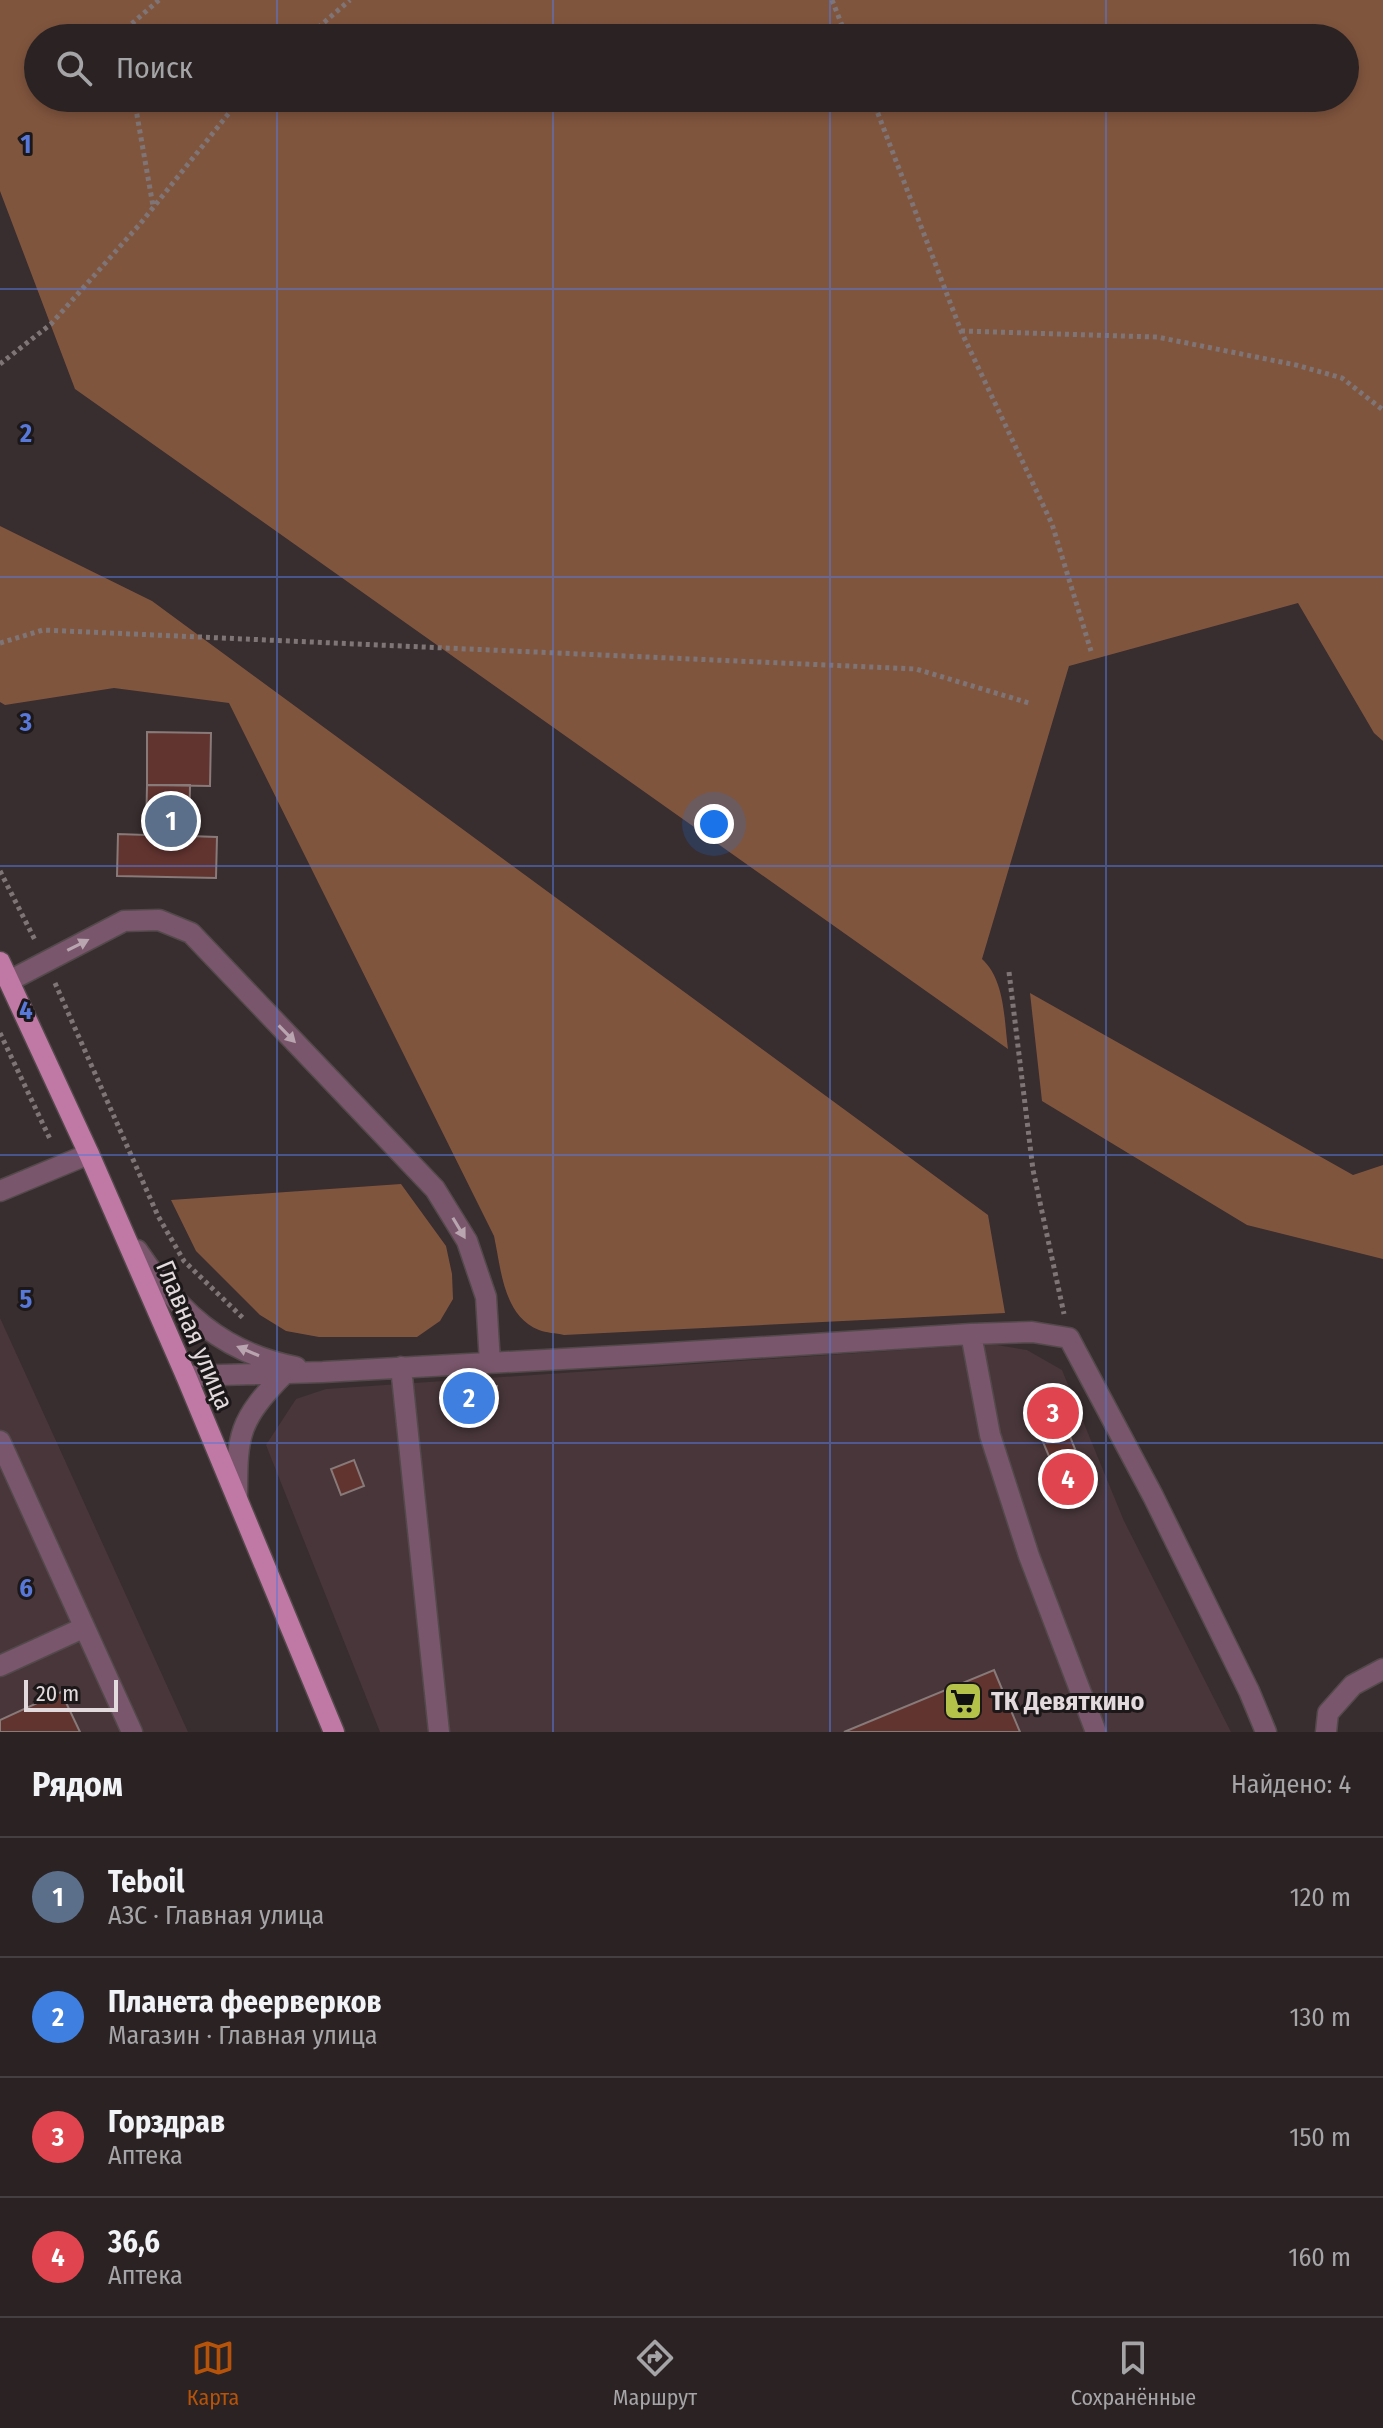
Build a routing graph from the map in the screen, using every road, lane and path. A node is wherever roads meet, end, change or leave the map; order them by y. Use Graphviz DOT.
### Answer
graph roads {
  1 [pos="159,0"];
  2 [pos="350,0"];
  3 [pos="832,0"];
  4 [pos="131,24"];
  5 [pos="322,24"];
  6 [pos="841,24"];
  7 [pos="136,112"];
  8 [pos="230,112"];
  9 [pos="877,112"];
  10 [pos="153,207"];
  11 [pos="961,331"];
  12 [pos="0,364"];
  13 [pos="1383,410"];
  14 [pos="0,643"];
  15 [pos="1091,651"];
  16 [pos="1029,703"];
  17 [pos="0,871"];
  18 [pos="46,962"];
  19 [pos="5,972"];
  20 [pos="1009,972"];
  21 [pos="0,1033"];
  22 [pos="89,1154"];
  23 [pos="63,1165"];
  24 [pos="0,1191"];
  25 [pos="117,1220"];
  26 [pos="250,1324"];
  27 [pos="971,1334"];
  28 [pos="1069,1338"];
  29 [pos="490,1363"];
  30 [pos="401,1367"];
  31 [pos="323,1372"];
  32 [pos="285,1373"];
  33 [pos="186,1376"];
  34 [pos="0,1441"];
  35 [pos="237,1498"];
  36 [pos="83,1628"];
  37 [pos="0,1666"];
  38 [pos="1383,1669"];
  39 [pos="132,1732"];
  40 [pos="334,1732"];
  41 [pos="439,1732"];
  42 [pos="1096,1732"];
  43 [pos="1266,1732"];
  44 [pos="1326,1732"];
  1 -- 4 [label="path"];
  2 -- 5 [label="path"];
  3 -- 6 [label="path"];
  7 -- 10 [label="path"];
  8 -- 10 [label="path"];
  9 -- 11 [label="path"];
  10 -- 12 [label="path"];
  11 -- 13 [label="path"];
  11 -- 15 [label="path"];
  14 -- 16 [label="path"];
  17 -- 18 [label="path"];
  18 -- 19 [label="street"];
  18 -- 26 [label="path"];
  18 -- 29 [label="street, one-way"];
  19 -- 22 [label="main road, Главная улица"];
  20 -- 28 [label="path"];
  21 -- 23 [label="path"];
  22 -- 23 [label="street"];
  22 -- 25 [label="main road, Главная улица"];
  23 -- 24 [label="street"];
  31 -- 25 [label="street, one-way"];
  25 -- 33 [label="main road, Главная улица"];
  27 -- 28 [label="street"];
  27 -- 29 [label="street"];
  27 -- 42 [label="street"];
  28 -- 43 [label="street"];
  29 -- 30 [label="street"];
  30 -- 31 [label="street"];
  30 -- 41 [label="street"];
  31 -- 32 [label="street"];
  32 -- 33 [label="street"];
  32 -- 35 [label="street"];
  33 -- 35 [label="main road, Главная улица"];
  34 -- 36 [label="street"];
  35 -- 40 [label="main road, Главная улица"];
  36 -- 37 [label="street"];
  36 -- 39 [label="street"];
  38 -- 44 [label="street"];
}
